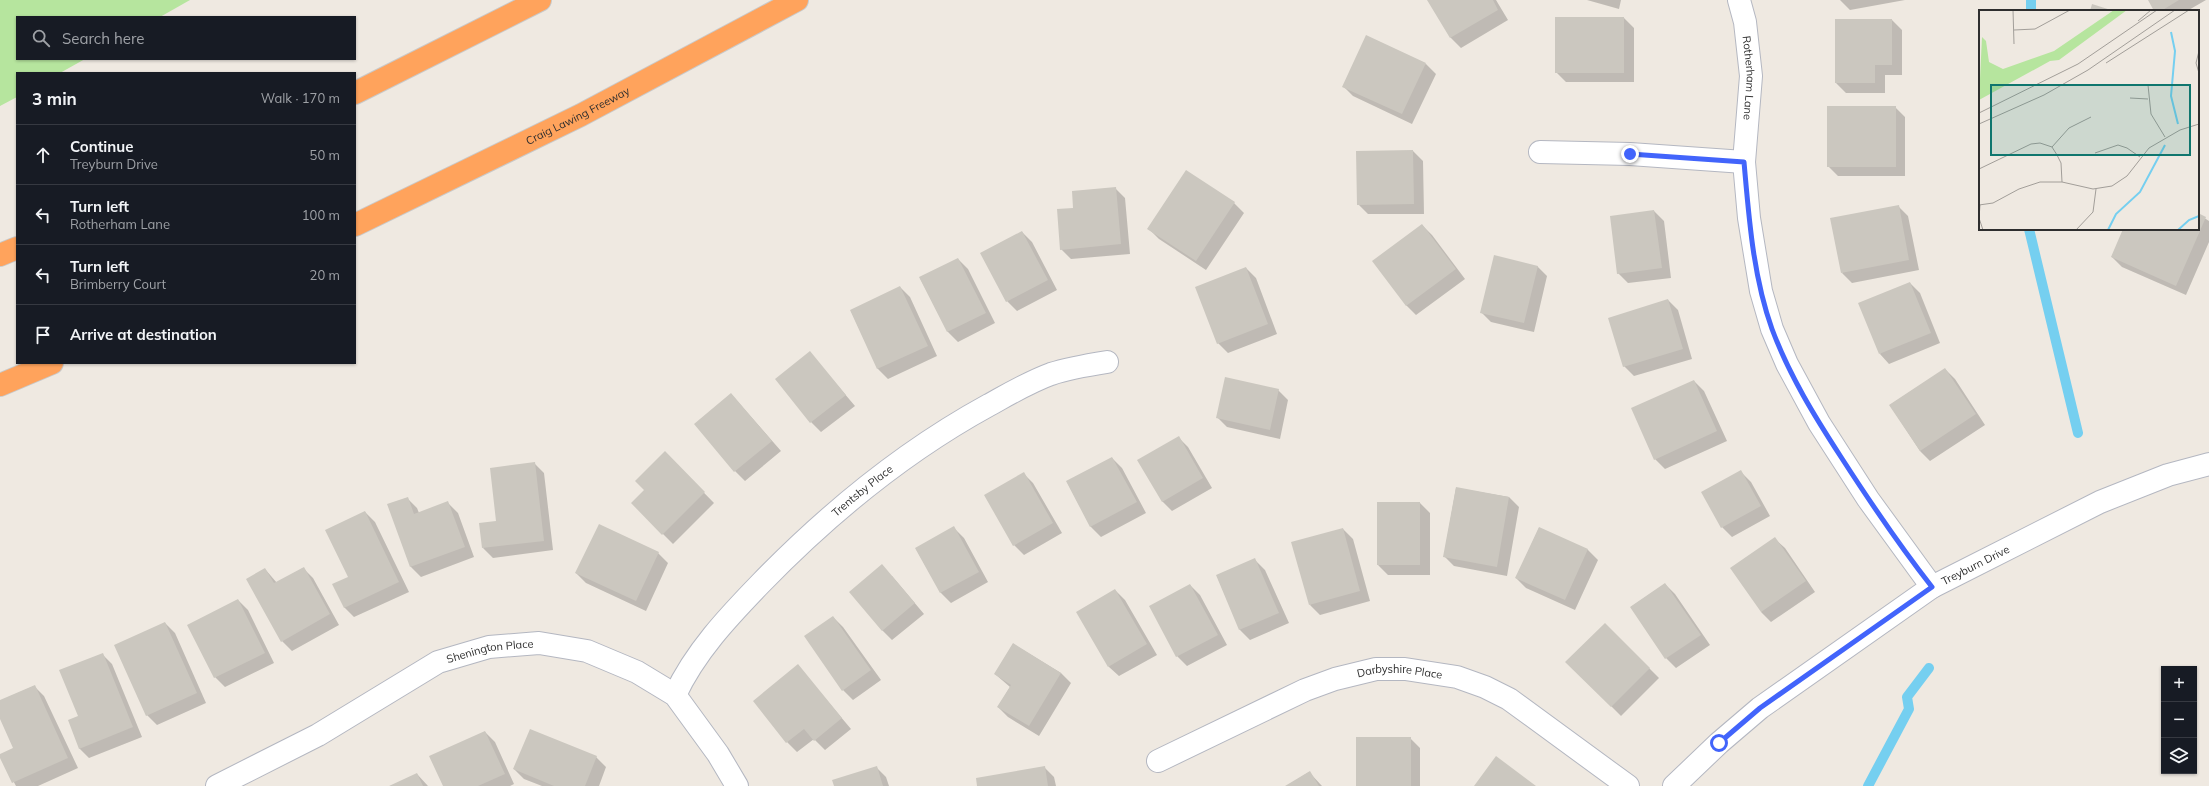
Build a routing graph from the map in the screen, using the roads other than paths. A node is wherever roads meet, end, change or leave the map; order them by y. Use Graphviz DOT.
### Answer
graph roads {
  1 [pos="540,0"];
  2 [pos="797,0"];
  3 [pos="1739,0"];
  4 [pos="356,92"];
  5 [pos="1540,152"];
  6 [pos="1744,162"];
  7 [pos="356,225"];
  8 [pos="16,248"];
  9 [pos="0,255"];
  10 [pos="1107,362"];
  11 [pos="50,364"];
  12 [pos="0,385"];
  13 [pos="2209,464"];
  14 [pos="1932,587"];
  15 [pos="675,695"];
  16 [pos="1158,761"];
  17 [pos="217,786"];
  18 [pos="737,786"];
  19 [pos="1628,786"];
  20 [pos="1674,786"];
  1 -- 4 [label="highway"];
  2 -- 7 [label="highway, Craig Lawing Freeway"];
  3 -- 6 [label="street, Rotherham Lane"];
  5 -- 6 [label="street"];
  6 -- 14 [label="street, Rotherham Lane"];
  8 -- 9 [label="highway"];
  10 -- 15 [label="street, Trentsby Place"];
  11 -- 12 [label="highway"];
  13 -- 14 [label="street, Treyburn Drive"];
  14 -- 20 [label="street, Treyburn Drive"];
  15 -- 17 [label="street, Shenington Place"];
  15 -- 18 [label="street, Shenington Place"];
  16 -- 19 [label="street, Darbyshire Place"];
}
